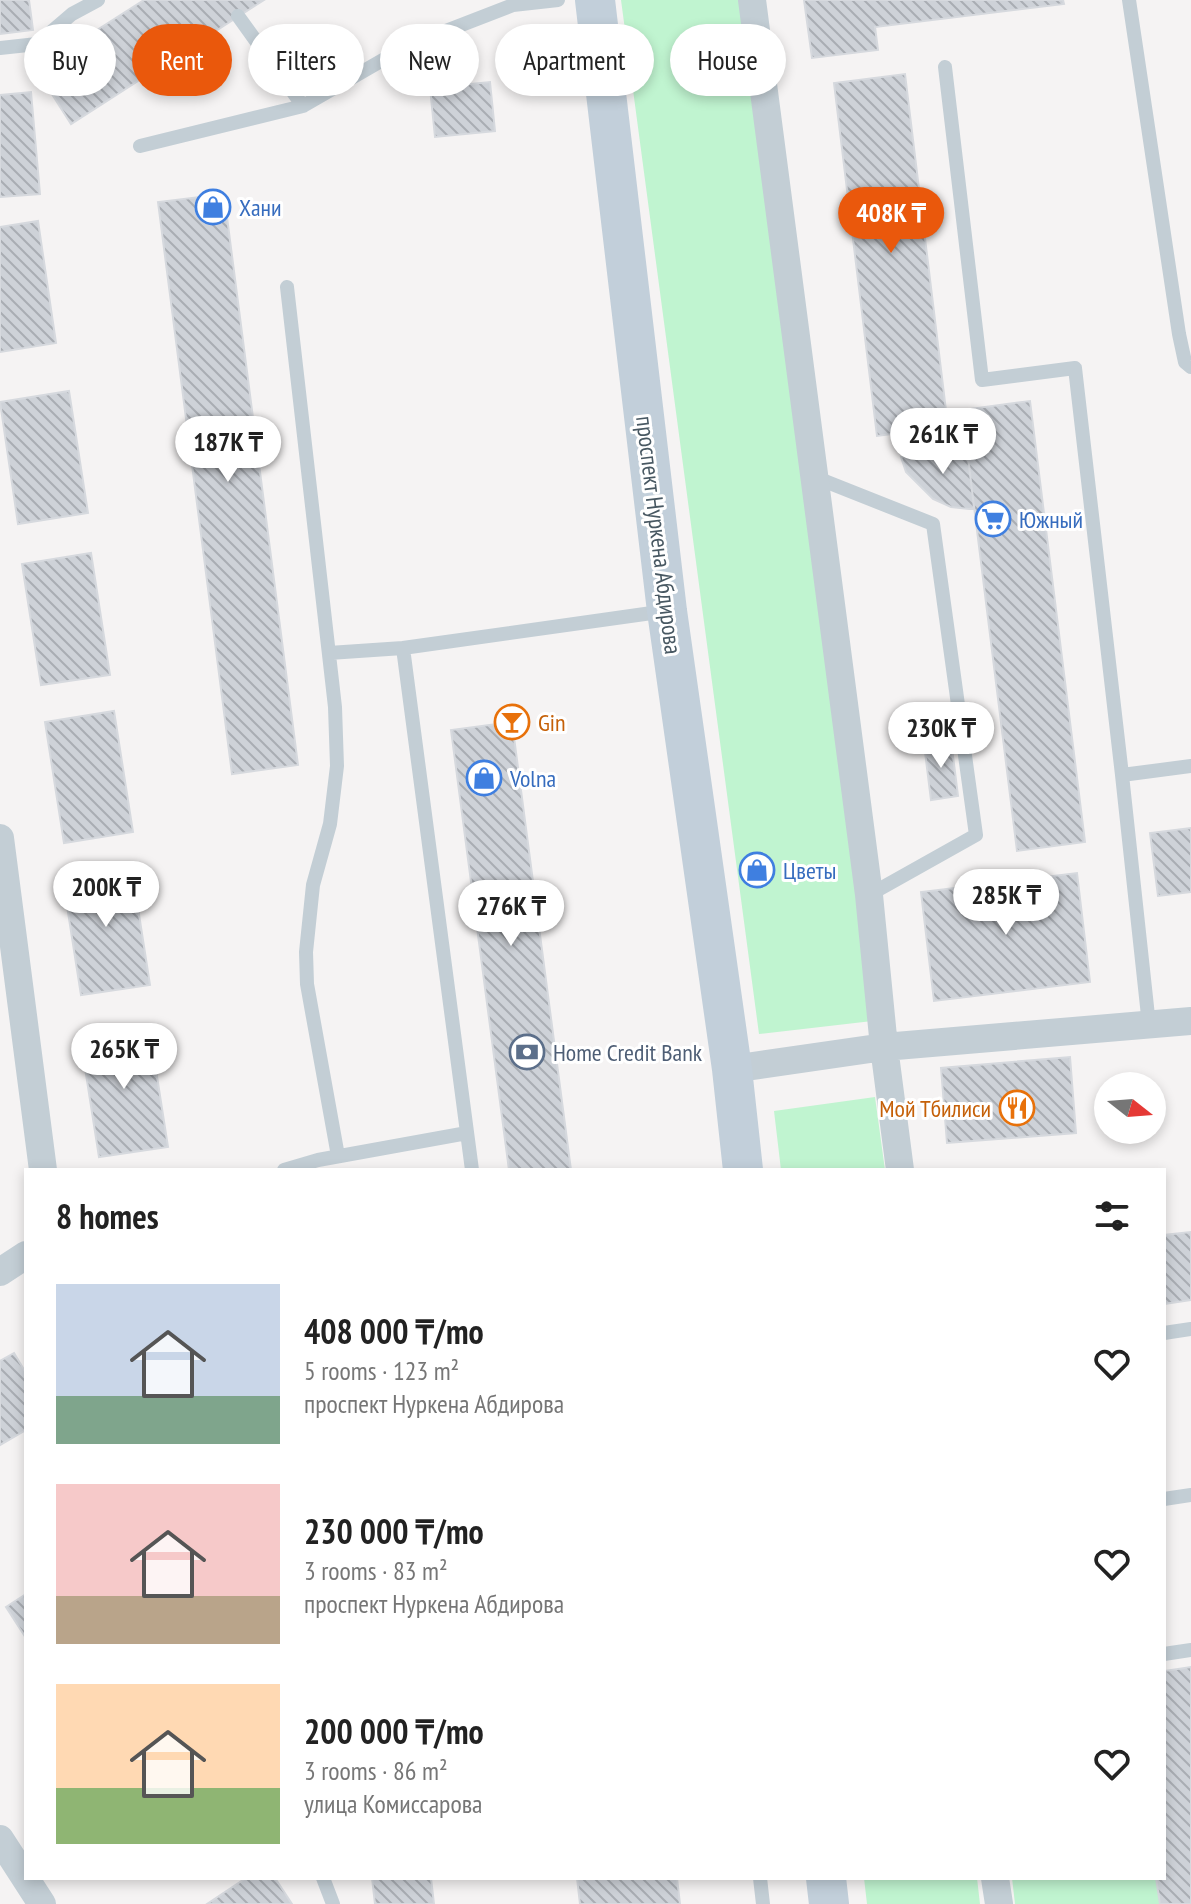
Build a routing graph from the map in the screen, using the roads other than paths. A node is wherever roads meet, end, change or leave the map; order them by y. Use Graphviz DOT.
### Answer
graph roads {
  1 [pos="98,0"];
  2 [pos="558,0"];
  3 [pos="595,0"];
  4 [pos="752,0"];
  5 [pos="1129,0"];
  6 [pos="71,7"];
  7 [pos="238,16"];
  8 [pos="0,48"];
  9 [pos="945,67"];
  10 [pos="303,106"];
  11 [pos="140,146"];
  12 [pos="287,287"];
  13 [pos="1191,367"];
  14 [pos="812,476"];
  15 [pos="667,611"];
  16 [pos="403,648"];
  17 [pos="329,653"];
  18 [pos="1191,766"];
  19 [pos="1122,775"];
  20 [pos="0,838"];
  21 [pos="869,895"];
  22 [pos="1191,1021"];
  23 [pos="1149,1025"];
  24 [pos="884,1047"];
  25 [pos="732,1069"];
  26 [pos="467,1133"];
  27 [pos="338,1156"];
  28 [pos="43,1168"];
  29 [pos="292,1168"];
  30 [pos="472,1168"];
  31 [pos="743,1168"];
  32 [pos="900,1168"];
  33 [pos="24,1256"];
  34 [pos="0,1272"];
  35 [pos="1191,1329"];
  36 [pos="1166,1333"];
  37 [pos="1191,1495"];
  38 [pos="1166,1499"];
  39 [pos="1191,1650"];
  40 [pos="1166,1654"];
  41 [pos="0,1839"];
  42 [pos="24,1876"];
  43 [pos="26,1880"];
  44 [pos="324,1880"];
  45 [pos="760,1880"];
  46 [pos="826,1880"];
  47 [pos="995,1880"];
  48 [pos="42,1904"];
  49 [pos="333,1904"];
  50 [pos="763,1904"];
  51 [pos="829,1904"];
  52 [pos="999,1904"];
  1 -- 6 [label="lane"];
  2 -- 10 [label="lane"];
  3 -- 15 [label="main road, проспект Нуркена Абдирова"];
  4 -- 14 [label="street"];
  5 -- 13 [label="lane"];
  6 -- 8 [label="lane"];
  7 -- 10 [label="lane"];
  9 -- 19 [label="lane"];
  10 -- 11 [label="lane"];
  12 -- 17 [label="lane"];
  14 -- 21 [label="street"];
  14 -- 21 [label="lane"];
  15 -- 16 [label="lane"];
  15 -- 25 [label="main road, проспект Нуркена Абдирова"];
  16 -- 17 [label="lane"];
  16 -- 26 [label="lane"];
  17 -- 27 [label="lane"];
  18 -- 19 [label="lane"];
  19 -- 23 [label="lane"];
  20 -- 28 [label="street"];
  21 -- 24 [label="street"];
  22 -- 23 [label="street"];
  23 -- 24 [label="street"];
  24 -- 25 [label="street"];
  24 -- 32 [label="street"];
  25 -- 31 [label="main road, проспект Нуркена Абдирова"];
  26 -- 27 [label="lane"];
  26 -- 30 [label="lane"];
  27 -- 29 [label="lane"];
  33 -- 34 [label="street"];
  35 -- 36 [label="lane"];
  37 -- 38 [label="lane"];
  39 -- 40 [label="lane"];
  41 -- 42 [label="street"];
  43 -- 48 [label="street"];
  44 -- 49 [label="lane"];
  45 -- 50 [label="lane"];
  46 -- 51 [label="main road"];
  47 -- 52 [label="street"];
}
